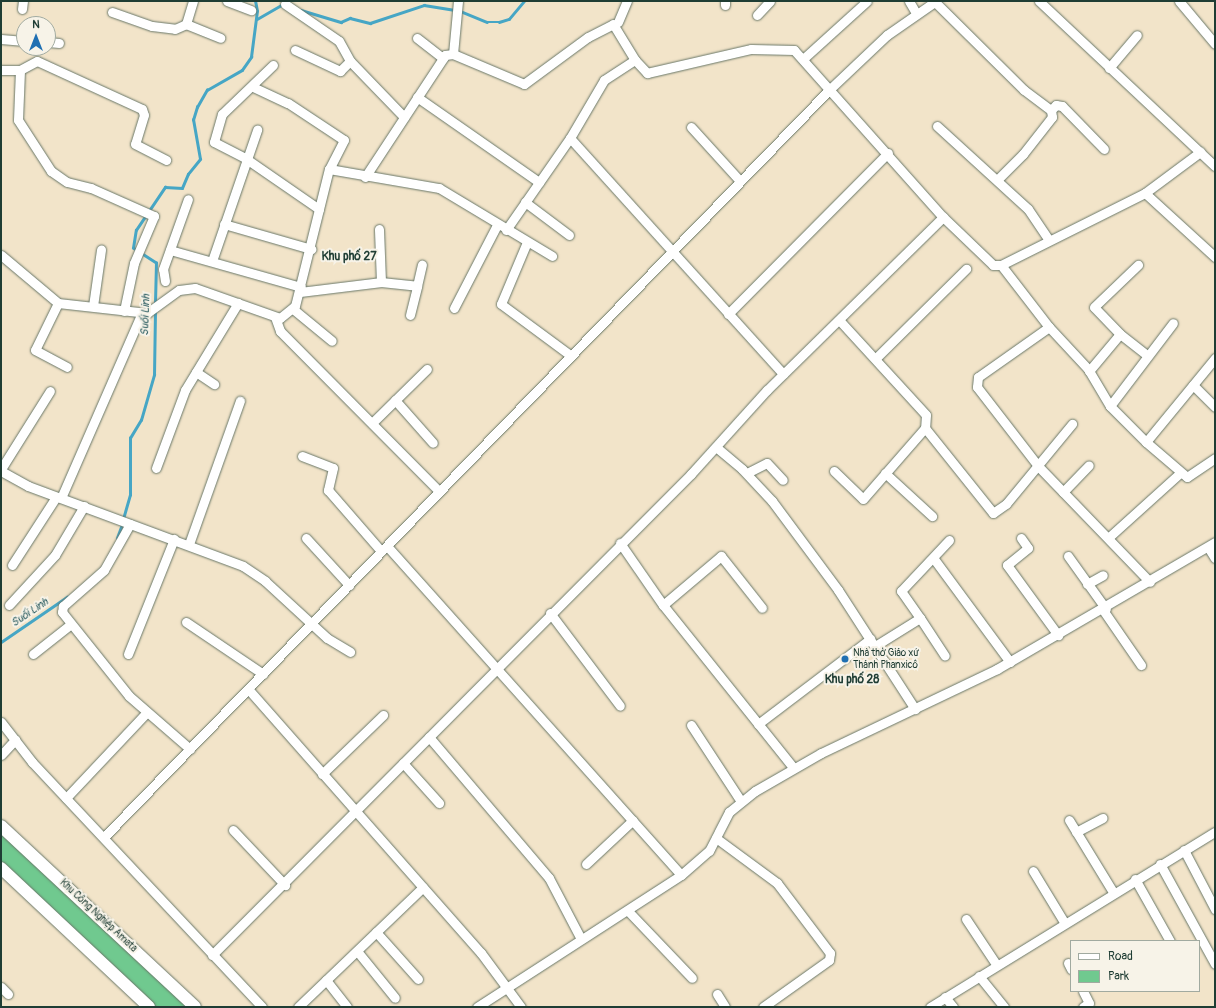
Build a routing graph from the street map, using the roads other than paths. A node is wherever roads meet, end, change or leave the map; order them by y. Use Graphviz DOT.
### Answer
graph roads {
  1 [pos="193,1"];
  2 [pos="227,1"];
  3 [pos="627,1"];
  4 [pos="770,1"];
  5 [pos="867,1"];
  6 [pos="909,1"];
  7 [pos="935,1"];
  8 [pos="1039,1"];
  9 [pos="1179,1"];
  10 [pos="285,4"];
  11 [pos="458,7"];
  12 [pos="251,10"];
  13 [pos="112,12"];
  14 [pos="916,13"];
  15 [pos="757,15"];
  16 [pos="618,22"];
  17 [pos="186,24"];
  18 [pos="1137,35"];
  19 [pos="220,38"];
  20 [pos="417,38"];
  21 [pos="1,39"];
  22 [pos="16,40"];
  23 [pos="56,43"];
  24 [pos="59,43"];
  25 [pos="1215,44"];
  26 [pos="296,50"];
  27 [pos="453,54"];
  28 [pos="443,58"];
  29 [pos="803,59"];
  30 [pos="635,60"];
  31 [pos="350,61"];
  32 [pos="273,65"];
  33 [pos="1109,68"];
  34 [pos="1,70"];
  35 [pos="20,70"];
  36 [pos="253,87"];
  37 [pos="831,88"];
  38 [pos="417,97"];
  39 [pos="1051,110"];
  40 [pos="404,117"];
  41 [pos="937,126"];
  42 [pos="691,128"];
  43 [pos="257,130"];
  44 [pos="570,138"];
  45 [pos="1104,149"];
  46 [pos="1200,152"];
  47 [pos="888,153"];
  48 [pos="245,158"];
  49 [pos="166,160"];
  50 [pos="1215,166"];
  51 [pos="329,169"];
  52 [pos="365,177"];
  53 [pos="998,179"];
  54 [pos="740,181"];
  55 [pos="539,182"];
  56 [pos="1145,193"];
  57 [pos="188,199"];
  58 [pos="525,202"];
  59 [pos="319,209"];
  60 [pos="943,217"];
  61 [pos="224,224"];
  62 [pos="497,226"];
  63 [pos="380,229"];
  64 [pos="506,230"];
  65 [pos="569,235"];
  66 [pos="1049,240"];
  67 [pos="527,242"];
  68 [pos="311,249"];
  69 [pos="101,250"];
  70 [pos="170,250"];
  71 [pos="673,253"];
  72 [pos="1,255"];
  73 [pos="552,256"];
  74 [pos="1215,257"];
  75 [pos="212,261"];
  76 [pos="422,265"];
  77 [pos="1001,265"];
  78 [pos="1138,265"];
  79 [pos="966,269"];
  80 [pos="165,281"];
  81 [pos="381,282"];
  82 [pos="417,286"];
  83 [pos="301,289"];
  84 [pos="58,303"];
  85 [pos="238,303"];
  86 [pos="93,306"];
  87 [pos="454,308"];
  88 [pos="293,310"];
  89 [pos="124,311"];
  90 [pos="145,313"];
  91 [pos="728,314"];
  92 [pos="410,315"];
  93 [pos="275,317"];
  94 [pos="840,321"];
  95 [pos="1173,324"];
  96 [pos="1049,327"];
  97 [pos="1120,334"];
  98 [pos="332,341"];
  99 [pos="1147,354"];
  100 [pos="570,355"];
  101 [pos="876,358"];
  102 [pos="1215,358"];
  103 [pos="67,367"];
  104 [pos="427,368"];
  105 [pos="1089,371"];
  106 [pos="196,372"];
  107 [pos="783,374"];
  108 [pos="214,384"];
  109 [pos="1193,385"];
  110 [pos="50,391"];
  111 [pos="395,400"];
  112 [pos="240,401"];
  113 [pos="1110,406"];
  114 [pos="1215,407"];
  115 [pos="372,423"];
  116 [pos="1072,424"];
  117 [pos="925,428"];
  118 [pos="1146,442"];
  119 [pos="433,443"];
  120 [pos="716,447"];
  121 [pos="302,456"];
  122 [pos="1215,458"];
  123 [pos="1089,465"];
  124 [pos="1038,466"];
  125 [pos="156,468"];
  126 [pos="1,470"];
  127 [pos="834,471"];
  128 [pos="747,473"];
  129 [pos="885,473"];
  130 [pos="1180,473"];
  131 [pos="783,480"];
  132 [pos="438,491"];
  133 [pos="1063,492"];
  134 [pos="59,497"];
  135 [pos="84,506"];
  136 [pos="932,516"];
  137 [pos="130,524"];
  138 [pos="306,538"];
  139 [pos="1021,538"];
  140 [pos="1108,538"];
  141 [pos="174,539"];
  142 [pos="950,540"];
  143 [pos="620,543"];
  144 [pos="189,544"];
  145 [pos="1211,544"];
  146 [pos="384,548"];
  147 [pos="1068,556"];
  148 [pos="1215,558"];
  149 [pos="934,559"];
  150 [pos="12,565"];
  151 [pos="1103,575"];
  152 [pos="1150,582"];
  153 [pos="1087,584"];
  154 [pos="350,585"];
  155 [pos="9,605"];
  156 [pos="663,605"];
  157 [pos="762,608"];
  158 [pos="1104,609"];
  159 [pos="550,613"];
  160 [pos="920,618"];
  161 [pos="186,622"];
  162 [pos="71,624"];
  163 [pos="311,624"];
  164 [pos="1058,634"];
  165 [pos="873,643"];
  166 [pos="350,652"];
  167 [pos="34,654"];
  168 [pos="128,654"];
  169 [pos="945,656"];
  170 [pos="1010,662"];
  171 [pos="1141,665"];
  172 [pos="496,667"];
  173 [pos="263,674"];
  174 [pos="249,690"];
  175 [pos="620,706"];
  176 [pos="915,709"];
  177 [pos="146,713"];
  178 [pos="383,715"];
  179 [pos="1,722"];
  180 [pos="758,724"];
  181 [pos="691,725"];
  182 [pos="429,737"];
  183 [pos="15,740"];
  184 [pos="190,749"];
  185 [pos="1,755"];
  186 [pos="403,762"];
  187 [pos="793,767"];
  188 [pos="322,774"];
  189 [pos="66,798"];
  190 [pos="740,800"];
  191 [pos="439,803"];
  192 [pos="356,813"];
  193 [pos="1102,818"];
  194 [pos="633,820"];
  195 [pos="1069,820"];
  196 [pos="1,826"];
  197 [pos="233,830"];
  198 [pos="1076,832"];
  199 [pos="105,836"];
  200 [pos="1214,836"];
  201 [pos="716,838"];
  202 [pos="1184,850"];
  203 [pos="586,864"];
  204 [pos="1160,864"];
  205 [pos="1,868"];
  206 [pos="1033,871"];
  207 [pos="681,876"];
  208 [pos="1135,879"];
  209 [pos="285,885"];
  210 [pos="422,886"];
  211 [pos="1113,892"];
  212 [pos="1215,909"];
  213 [pos="629,912"];
  214 [pos="966,919"];
  215 [pos="1064,922"];
  216 [pos="376,932"];
  217 [pos="581,939"];
  218 [pos="1169,940"];
  219 [pos="356,951"];
  220 [pos="212,955"];
  221 [pos="996,964"];
  222 [pos="1215,964"];
  223 [pos="978,976"];
  224 [pos="692,978"];
  225 [pos="418,979"];
  226 [pos="326,980"];
  227 [pos="507,984"];
  228 [pos="1,987"];
  229 [pos="1083,992"];
  230 [pos="8,994"];
  231 [pos="717,994"];
  232 [pos="945,997"];
  233 [pos="395,998"];
  234 [pos="1088,1006"];
  235 [pos="149,1007"];
  236 [pos="195,1007"];
  237 [pos="262,1007"];
  238 [pos="298,1007"];
  239 [pos="347,1007"];
  240 [pos="477,1007"];
  241 [pos="521,1007"];
  242 [pos="725,1007"];
  243 [pos="762,1007"];
  244 [pos="930,1007"];
  245 [pos="953,1007"];
  246 [pos="1004,1007"];
  1 -- 17 [label="street"];
  2 -- 12 [label="street"];
  3 -- 16 [label="street"];
  4 -- 15 [label="street"];
  5 -- 29 [label="street"];
  6 -- 14 [label="street"];
  7 -- 14 [label="street"];
  7 -- 39 [label="street"];
  8 -- 33 [label="street"];
  9 -- 25 [label="street"];
  10 -- 31 [label="street"];
  11 -- 27 [label="street"];
  13 -- 17 [label="street"];
  14 -- 37 [label="street"];
  17 -- 19 [label="street"];
  18 -- 33 [label="street"];
  20 -- 28 [label="street"];
  21 -- 22 [label="street"];
  23 -- 24 [label="street"];
  26 -- 31 [label="street"];
  27 -- 28 [label="street"];
  27 -- 30 [label="street"];
  28 -- 38 [label="street"];
  29 -- 30 [label="street"];
  29 -- 37 [label="street"];
  30 -- 44 [label="street"];
  31 -- 40 [label="street"];
  32 -- 36 [label="street"];
  33 -- 46 [label="street"];
  34 -- 35 [label="street"];
  35 -- 49 [label="street"];
  35 -- 89 [label="street"];
  36 -- 48 [label="street"];
  36 -- 51 [label="street"];
  37 -- 47 [label="street"];
  37 -- 54 [label="street"];
  38 -- 40 [label="street"];
  38 -- 55 [label="street"];
  39 -- 45 [label="street"];
  39 -- 53 [label="street"];
  40 -- 52 [label="street"];
  41 -- 53 [label="street"];
  42 -- 54 [label="street"];
  43 -- 48 [label="street"];
  44 -- 55 [label="street"];
  44 -- 71 [label="street"];
  46 -- 50 [label="street"];
  46 -- 56 [label="street"];
  47 -- 60 [label="street"];
  47 -- 91 [label="street"];
  48 -- 59 [label="street"];
  48 -- 61 [label="street"];
  51 -- 52 [label="street"];
  51 -- 59 [label="street"];
  52 -- 62 [label="street"];
  53 -- 66 [label="street"];
  54 -- 71 [label="street"];
  55 -- 58 [label="street"];
  56 -- 66 [label="street"];
  56 -- 74 [label="street"];
  57 -- 70 [label="street"];
  58 -- 64 [label="street"];
  58 -- 65 [label="street"];
  59 -- 68 [label="street"];
  60 -- 77 [label="street"];
  60 -- 94 [label="street"];
  61 -- 68 [label="street"];
  61 -- 75 [label="street"];
  62 -- 64 [label="street"];
  62 -- 87 [label="street"];
  63 -- 81 [label="street"];
  64 -- 67 [label="street"];
  66 -- 77 [label="street"];
  67 -- 73 [label="street"];
  67 -- 100 [label="street"];
  68 -- 83 [label="street"];
  69 -- 86 [label="street"];
  70 -- 75 [label="street"];
  70 -- 80 [label="street"];
  71 -- 91 [label="street"];
  71 -- 100 [label="street"];
  72 -- 84 [label="street"];
  75 -- 83 [label="street"];
  76 -- 82 [label="street"];
  77 -- 96 [label="street"];
  78 -- 97 [label="street"];
  79 -- 101 [label="street"];
  81 -- 82 [label="street"];
  81 -- 83 [label="street"];
  82 -- 92 [label="street"];
  83 -- 88 [label="street"];
  84 -- 86 [label="street"];
  84 -- 103 [label="street"];
  85 -- 90 [label="street"];
  85 -- 93 [label="street"];
  85 -- 106 [label="street"];
  86 -- 89 [label="street"];
  88 -- 93 [label="street"];
  88 -- 98 [label="street"];
  89 -- 90 [label="street"];
  90 -- 134 [label="street"];
  91 -- 107 [label="street"];
  93 -- 115 [label="street"];
  94 -- 101 [label="street"];
  94 -- 107 [label="street"];
  95 -- 99 [label="street"];
  96 -- 105 [label="street"];
  96 -- 124 [label="street"];
  97 -- 99 [label="street"];
  97 -- 105 [label="street"];
  99 -- 113 [label="street"];
  100 -- 132 [label="street"];
  101 -- 117 [label="street"];
  102 -- 109 [label="street"];
  104 -- 111 [label="street"];
  105 -- 113 [label="street"];
  106 -- 108 [label="street"];
  106 -- 125 [label="street"];
  107 -- 120 [label="street"];
  109 -- 114 [label="street"];
  109 -- 118 [label="street"];
  110 -- 126 [label="street"];
  111 -- 115 [label="street"];
  111 -- 119 [label="street"];
  112 -- 144 [label="street"];
  113 -- 118 [label="street"];
  115 -- 132 [label="street"];
  116 -- 124 [label="street"];
  117 -- 124 [label="street"];
  117 -- 129 [label="street"];
  118 -- 130 [label="street"];
  120 -- 128 [label="street"];
  120 -- 143 [label="street"];
  121 -- 146 [label="street"];
  122 -- 130 [label="street"];
  123 -- 133 [label="street"];
  124 -- 133 [label="street"];
  126 -- 134 [label="street"];
  127 -- 129 [label="street"];
  128 -- 131 [label="street"];
  128 -- 165 [label="street"];
  129 -- 136 [label="street"];
  130 -- 140 [label="street"];
  132 -- 146 [label="street"];
  133 -- 140 [label="street"];
  134 -- 135 [label="street"];
  134 -- 150 [label="street"];
  135 -- 137 [label="street"];
  135 -- 155 [label="street"];
  137 -- 141 [label="street"];
  137 -- 162 [label="street"];
  138 -- 154 [label="street"];
  139 -- 164 [label="street"];
  140 -- 152 [label="street"];
  141 -- 144 [label="street"];
  141 -- 168 [label="street"];
  142 -- 149 [label="street"];
  143 -- 156 [label="street"];
  143 -- 159 [label="street"];
  144 -- 163 [label="street"];
  145 -- 148 [label="street"];
  145 -- 152 [label="street"];
  146 -- 154 [label="street"];
  146 -- 172 [label="street"];
  147 -- 153 [label="street"];
  149 -- 160 [label="street"];
  149 -- 170 [label="street"];
  151 -- 153 [label="street"];
  152 -- 158 [label="street"];
  153 -- 158 [label="street"];
  154 -- 163 [label="street"];
  156 -- 157 [label="street"];
  156 -- 180 [label="street"];
  158 -- 164 [label="street"];
  158 -- 171 [label="street"];
  159 -- 172 [label="street"];
  159 -- 175 [label="street"];
  160 -- 165 [label="street"];
  160 -- 169 [label="street"];
  161 -- 173 [label="street"];
  162 -- 167 [label="street"];
  162 -- 177 [label="street"];
  163 -- 166 [label="street"];
  163 -- 173 [label="street"];
  164 -- 170 [label="street"];
  165 -- 176 [label="street"];
  165 -- 180 [label="street"];
  170 -- 176 [label="street"];
  172 -- 182 [label="street"];
  172 -- 194 [label="street"];
  173 -- 174 [label="street"];
  174 -- 184 [label="street"];
  174 -- 188 [label="street"];
  176 -- 187 [label="street"];
  177 -- 184 [label="street"];
  177 -- 189 [label="street"];
  178 -- 188 [label="street"];
  179 -- 183 [label="street"];
  180 -- 187 [label="street"];
  181 -- 190 [label="street"];
  182 -- 186 [label="street"];
  182 -- 217 [label="street"];
  183 -- 185 [label="street"];
  183 -- 189 [label="street"];
  184 -- 199 [label="street"];
  186 -- 191 [label="street"];
  186 -- 192 [label="street"];
  187 -- 190 [label="street"];
  188 -- 192 [label="street"];
  189 -- 199 [label="street"];
  190 -- 201 [label="street"];
  192 -- 209 [label="street"];
  192 -- 210 [label="street"];
  193 -- 198 [label="street"];
  194 -- 203 [label="street"];
  194 -- 207 [label="street"];
  195 -- 198 [label="street"];
  196 -- 236 [label="street, Khu Công Nghiệp Amata"];
  197 -- 209 [label="street"];
  198 -- 211 [label="street"];
  199 -- 220 [label="street"];
  200 -- 202 [label="street"];
  201 -- 207 [label="street"];
  201 -- 243 [label="street"];
  202 -- 204 [label="street"];
  202 -- 212 [label="street"];
  204 -- 208 [label="street"];
  204 -- 222 [label="street"];
  205 -- 235 [label="street"];
  206 -- 215 [label="street"];
  207 -- 213 [label="street"];
  208 -- 211 [label="street"];
  208 -- 218 [label="street"];
  209 -- 220 [label="street"];
  210 -- 216 [label="street"];
  210 -- 227 [label="street"];
  211 -- 215 [label="street"];
  213 -- 217 [label="street"];
  213 -- 224 [label="street"];
  214 -- 221 [label="street"];
  215 -- 221 [label="street"];
  216 -- 219 [label="street"];
  216 -- 225 [label="street"];
  217 -- 227 [label="street"];
  219 -- 226 [label="street"];
  219 -- 233 [label="street"];
  220 -- 237 [label="street"];
  221 -- 223 [label="street"];
  223 -- 232 [label="street"];
  223 -- 246 [label="street"];
  226 -- 238 [label="street"];
  226 -- 239 [label="street"];
  227 -- 240 [label="street"];
  227 -- 241 [label="street"];
  228 -- 230 [label="street"];
  229 -- 234 [label="street"];
  231 -- 242 [label="street"];
  232 -- 244 [label="street"];
  232 -- 245 [label="street"];
}
